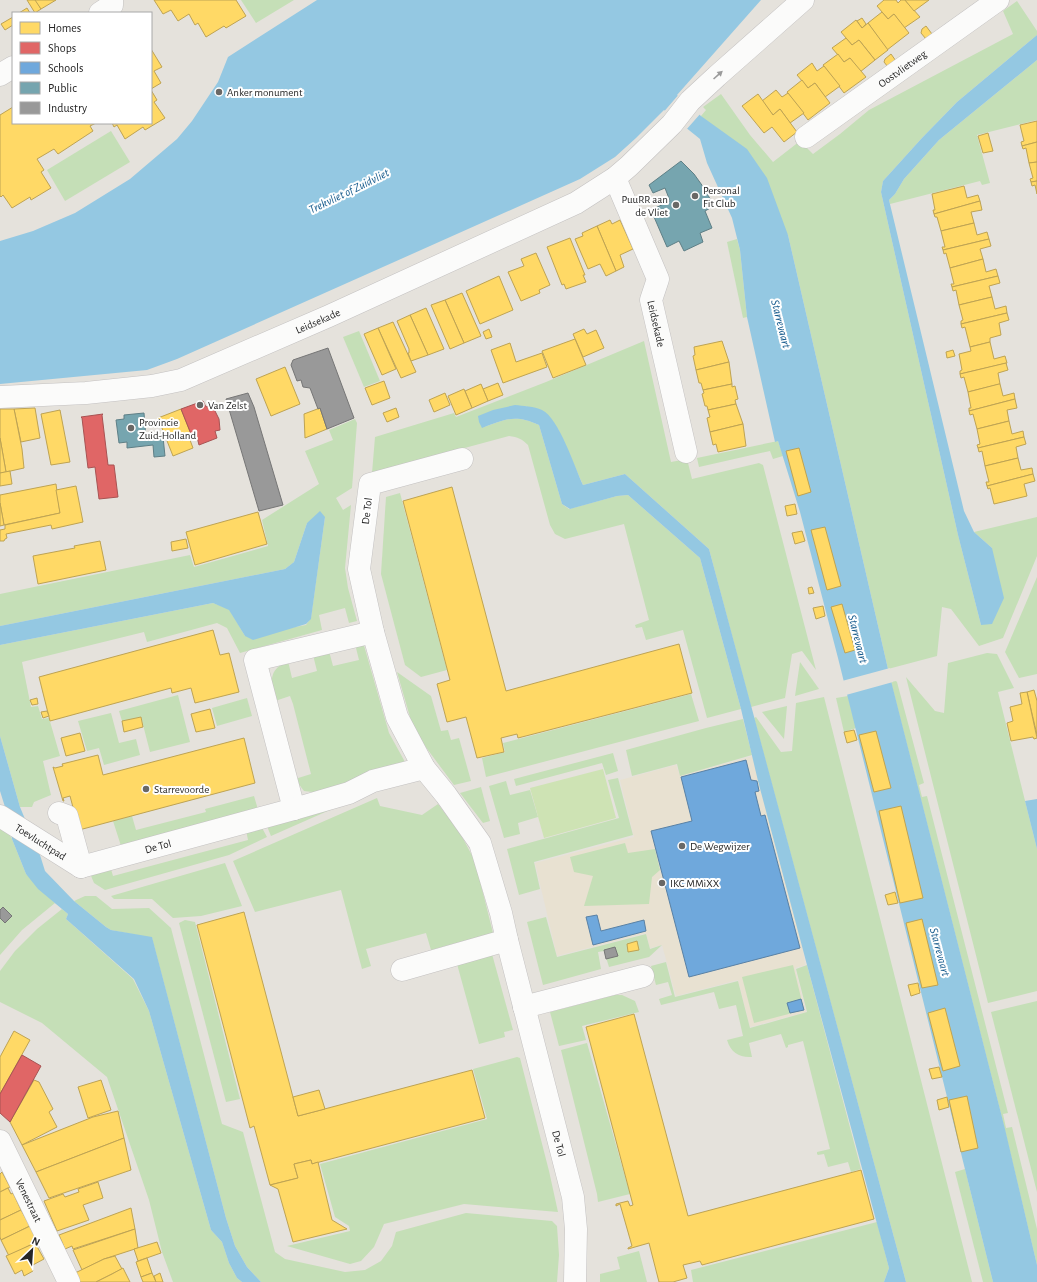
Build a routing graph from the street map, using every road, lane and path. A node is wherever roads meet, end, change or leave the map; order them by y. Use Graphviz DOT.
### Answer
graph roads {
  1 [pos="803,0"];
  2 [pos="998,0"];
  3 [pos="12,68"];
  4 [pos="0,75"];
  5 [pos="806,137"];
  6 [pos="615,178"];
  7 [pos="0,397"];
  8 [pos="686,452"];
  9 [pos="462,458"];
  10 [pos="373,632"];
  11 [pos="424,768"];
  12 [pos="294,809"];
  13 [pos="59,813"];
  14 [pos="0,816"];
  15 [pos="81,867"];
  16 [pos="507,940"];
  17 [pos="402,970"];
  18 [pos="643,976"];
  19 [pos="524,1007"];
  20 [pos="0,1141"];
  21 [pos="69,1282"];
  22 [pos="575,1282"];
  6 -- 1 [label="street, Leidsekade, one-way"];
  2 -- 5 [label="street, Oostvlietweg"];
  3 -- 4 [label="street"];
  6 -- 7 [label="street, Leidsekade"];
  6 -- 8 [label="street, Leidsekade"];
  9 -- 10 [label="street, De Tol"];
  10 -- 11 [label="street, De Tol"];
  10 -- 12 [label="street"];
  11 -- 12 [label="street, De Tol"];
  11 -- 16 [label="street, De Tol"];
  12 -- 15 [label="street, De Tol"];
  13 -- 15 [label="street"];
  14 -- 15 [label="street, Toevluchtpad"];
  16 -- 17 [label="street"];
  16 -- 19 [label="street, De Tol"];
  18 -- 19 [label="street"];
  19 -- 22 [label="street, De Tol"];
  20 -- 21 [label="street, Venestraat"];
}
